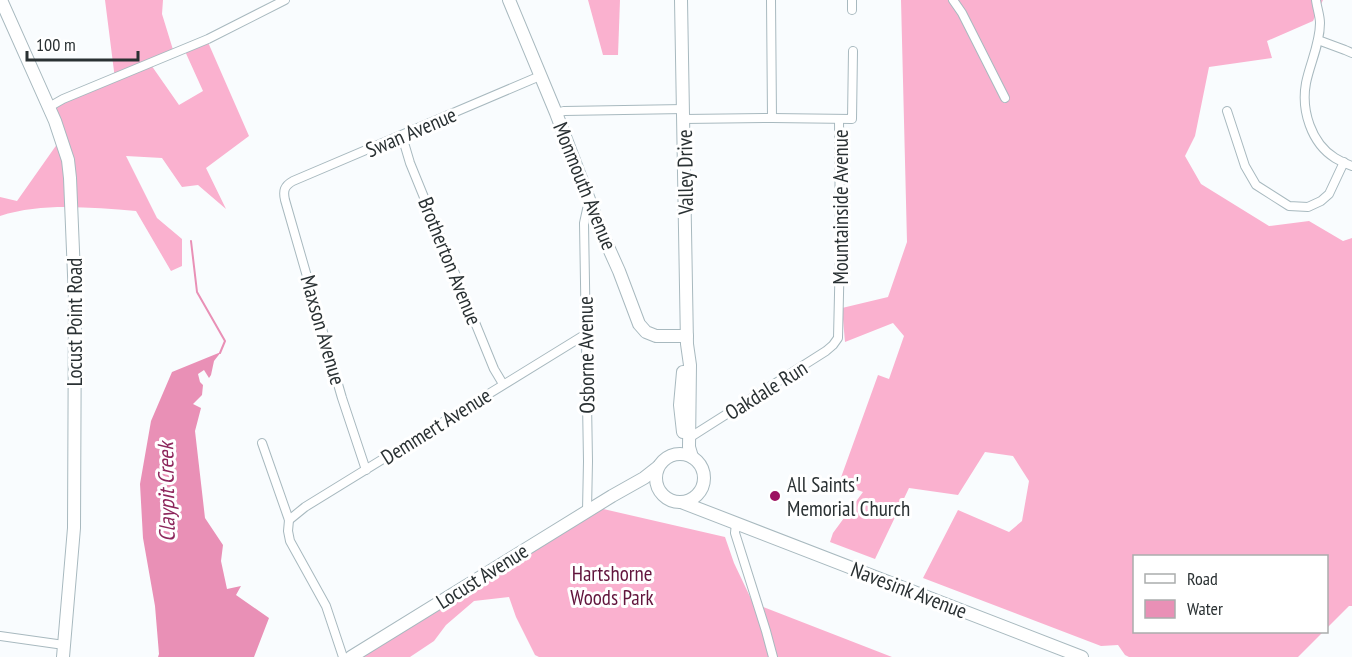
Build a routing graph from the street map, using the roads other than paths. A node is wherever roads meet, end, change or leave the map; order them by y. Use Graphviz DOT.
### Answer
graph roads {
  1 [pos="1,0"];
  2 [pos="285,0"];
  3 [pos="509,0"];
  4 [pos="681,0"];
  5 [pos="771,0"];
  6 [pos="953,0"];
  7 [pos="1316,0"];
  8 [pos="1318,40"];
  9 [pos="853,51"];
  10 [pos="1352,53"];
  11 [pos="540,76"];
  12 [pos="1005,98"];
  13 [pos="49,107"];
  14 [pos="1227,111"];
  15 [pos="556,113"];
  16 [pos="684,114"];
  17 [pos="772,118"];
  18 [pos="839,119"];
  19 [pos="402,135"];
  20 [pos="1348,164"];
  21 [pos="284,190"];
  22 [pos="589,200"];
  23 [pos="586,334"];
  24 [pos="838,338"];
  25 [pos="687,340"];
  26 [pos="503,384"];
  27 [pos="689,438"];
  28 [pos="262,443"];
  29 [pos="677,454"];
  30 [pos="692,457"];
  31 [pos="658,467"];
  32 [pos="366,470"];
  33 [pos="699,492"];
  34 [pos="612,495"];
  35 [pos="663,495"];
  36 [pos="681,502"];
  37 [pos="587,511"];
  38 [pos="289,520"];
  39 [pos="736,523"];
  40 [pos="0,636"];
  41 [pos="64,651"];
  42 [pos="343,657"];
  43 [pos="351,657"];
  44 [pos="773,657"];
  45 [pos="1082,657"];
  1 -- 13 [label="street, Locust Point Road"];
  2 -- 13 [label="street"];
  3 -- 11 [label="street, Monmouth Avenue"];
  4 -- 16 [label="street, Valley Drive"];
  5 -- 17 [label="street"];
  6 -- 12 [label="street"];
  7 -- 8 [label="street"];
  8 -- 10 [label="street"];
  8 -- 20 [label="street"];
  9 -- 18 [label="street, Mountainside Avenue"];
  11 -- 15 [label="street, Monmouth Avenue"];
  11 -- 19 [label="street, Swan Avenue"];
  13 -- 41 [label="street, Locust Point Road"];
  14 -- 20 [label="street"];
  15 -- 16 [label="street"];
  15 -- 22 [label="street, Monmouth Avenue"];
  16 -- 17 [label="street"];
  16 -- 25 [label="street, Valley Drive"];
  17 -- 18 [label="street"];
  18 -- 24 [label="street, Mountainside Avenue"];
  19 -- 21 [label="street, Swan Avenue"];
  19 -- 26 [label="street, Brotherton Avenue"];
  21 -- 32 [label="street, Maxson Avenue"];
  22 -- 23 [label="street, Osborne Avenue"];
  22 -- 25 [label="street, Monmouth Avenue"];
  23 -- 26 [label="street, Demmert Avenue"];
  23 -- 37 [label="street, Osborne Avenue"];
  24 -- 27 [label="street, Oakdale Run"];
  25 -- 27 [label="street, Valley Drive"];
  25 -- 29 [label="street, Valley Drive"];
  26 -- 32 [label="street, Demmert Avenue"];
  27 -- 30 [label="street, Valley Drive"];
  28 -- 38 [label="street"];
  29 -- 30 [label="street"];
  29 -- 31 [label="street"];
  30 -- 33 [label="street"];
  31 -- 34 [label="street, Locust Avenue"];
  31 -- 35 [label="street"];
  32 -- 38 [label="street, Demmert Avenue"];
  33 -- 36 [label="street"];
  33 -- 39 [label="street, Navesink Avenue"];
  34 -- 35 [label="street, Locust Avenue"];
  34 -- 37 [label="street, Locust Avenue"];
  35 -- 36 [label="street"];
  36 -- 39 [label="street, Navesink Avenue"];
  37 -- 43 [label="street, Locust Avenue"];
  38 -- 42 [label="street"];
  39 -- 44 [label="street"];
  39 -- 45 [label="street, Navesink Avenue"];
  40 -- 41 [label="street"];
}
